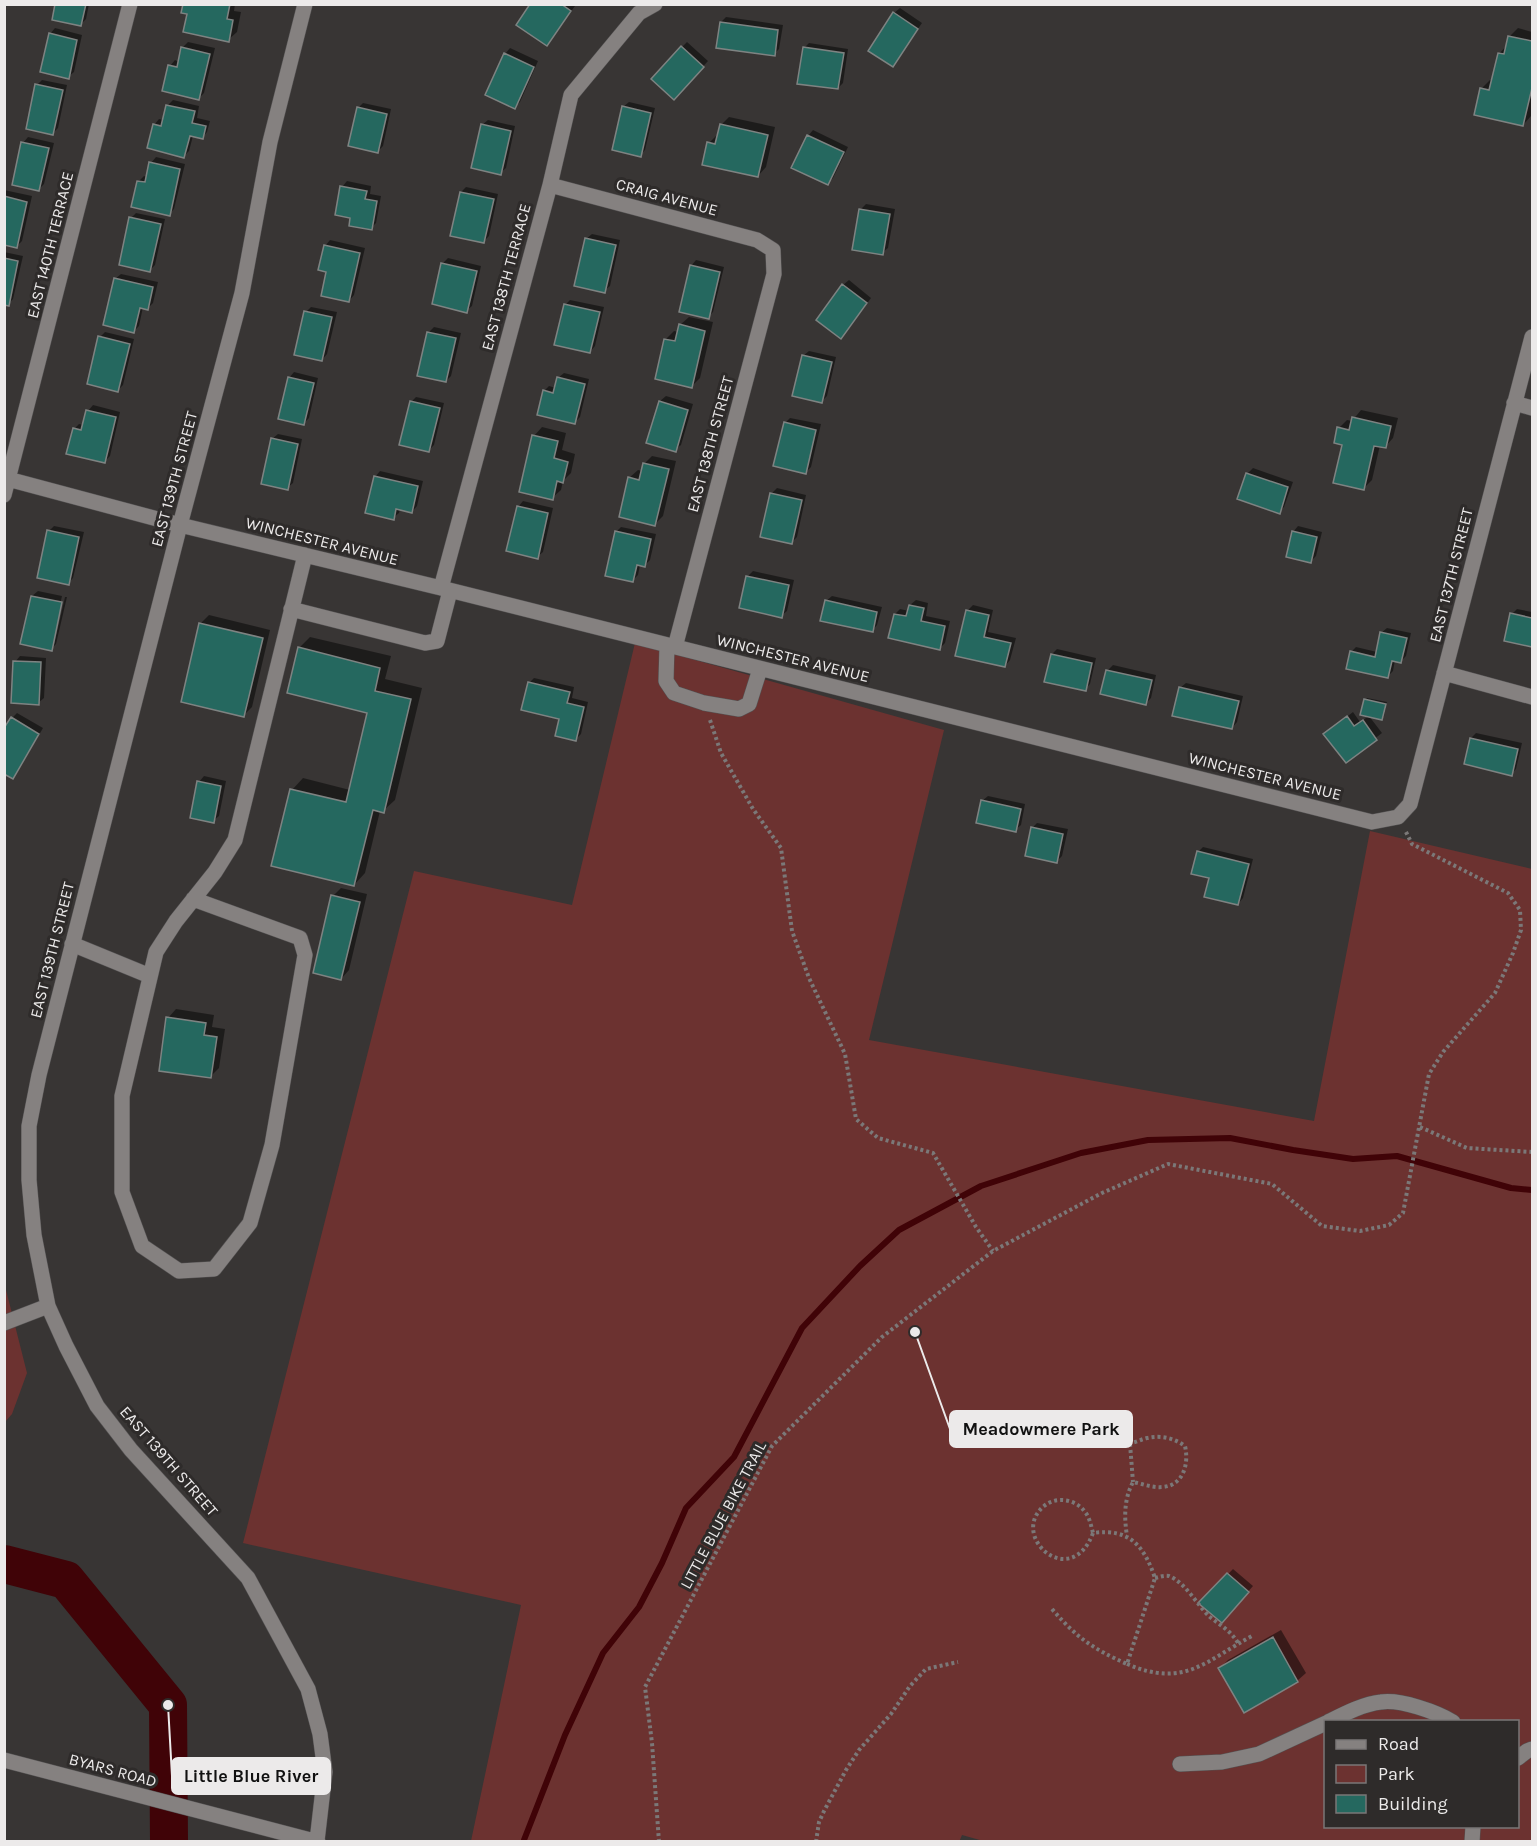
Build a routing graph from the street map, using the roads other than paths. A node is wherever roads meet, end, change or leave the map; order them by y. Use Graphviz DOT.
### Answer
graph roads {
  1 [pos="130,4"];
  2 [pos="305,4"];
  3 [pos="655,4"];
  4 [pos="550,185"];
  5 [pos="773,250"];
  6 [pos="1533,338"];
  7 [pos="1514,403"];
  8 [pos="1533,408"];
  9 [pos="7,478"];
  10 [pos="4,495"];
  11 [pos="180,525"];
  12 [pos="305,555"];
  13 [pos="445,589"];
  14 [pos="291,609"];
  15 [pos="671,646"];
  16 [pos="760,669"];
  17 [pos="1444,673"];
  18 [pos="1533,697"];
  19 [pos="1398,817"];
  20 [pos="194,899"];
  21 [pos="72,944"];
  22 [pos="150,976"];
  23 [pos="48,1306"];
  24 [pos="4,1323"];
  25 [pos="1331,1720"];
  26 [pos="1448,1720"];
  27 [pos="1324,1723"];
  28 [pos="1533,1749"];
  29 [pos="1519,1757"];
  30 [pos="4,1760"];
  31 [pos="1180,1764"];
  32 [pos="317,1841"];
  1 -- 9 [label="street, EAST 140TH TERRACE"];
  2 -- 11 [label="street, EAST 139TH STREET"];
  3 -- 4 [label="street, EAST 138TH TERRACE"];
  4 -- 5 [label="street, CRAIG AVENUE"];
  4 -- 13 [label="street, EAST 138TH TERRACE"];
  5 -- 15 [label="street, EAST 138TH STREET"];
  6 -- 7 [label="street, EAST 137TH STREET"];
  7 -- 8 [label="street"];
  7 -- 17 [label="street, EAST 137TH STREET"];
  9 -- 10 [label="street, EAST 140TH TERRACE"];
  9 -- 11 [label="street, WINCHESTER AVENUE"];
  11 -- 12 [label="street, WINCHESTER AVENUE"];
  11 -- 21 [label="street, EAST 139TH STREET"];
  12 -- 13 [label="street, WINCHESTER AVENUE"];
  12 -- 14 [label="street"];
  13 -- 14 [label="street, EAST 138TH TERRACE"];
  13 -- 15 [label="street, WINCHESTER AVENUE"];
  14 -- 20 [label="street"];
  15 -- 16 [label="street, WINCHESTER AVENUE"];
  15 -- 16 [label="street, EAST 138TH STREET"];
  16 -- 19 [label="street, WINCHESTER AVENUE"];
  17 -- 18 [label="street"];
  17 -- 19 [label="street, EAST 137TH STREET"];
  20 -- 22 [label="street"];
  20 -- 22 [label="street"];
  21 -- 22 [label="street"];
  21 -- 23 [label="street, EAST 139TH STREET"];
  23 -- 24 [label="street"];
  23 -- 32 [label="street, EAST 139TH STREET"];
  25 -- 26 [label="street"];
  27 -- 31 [label="street"];
  28 -- 29 [label="street"];
  30 -- 32 [label="street, BYARS ROAD"];
}
